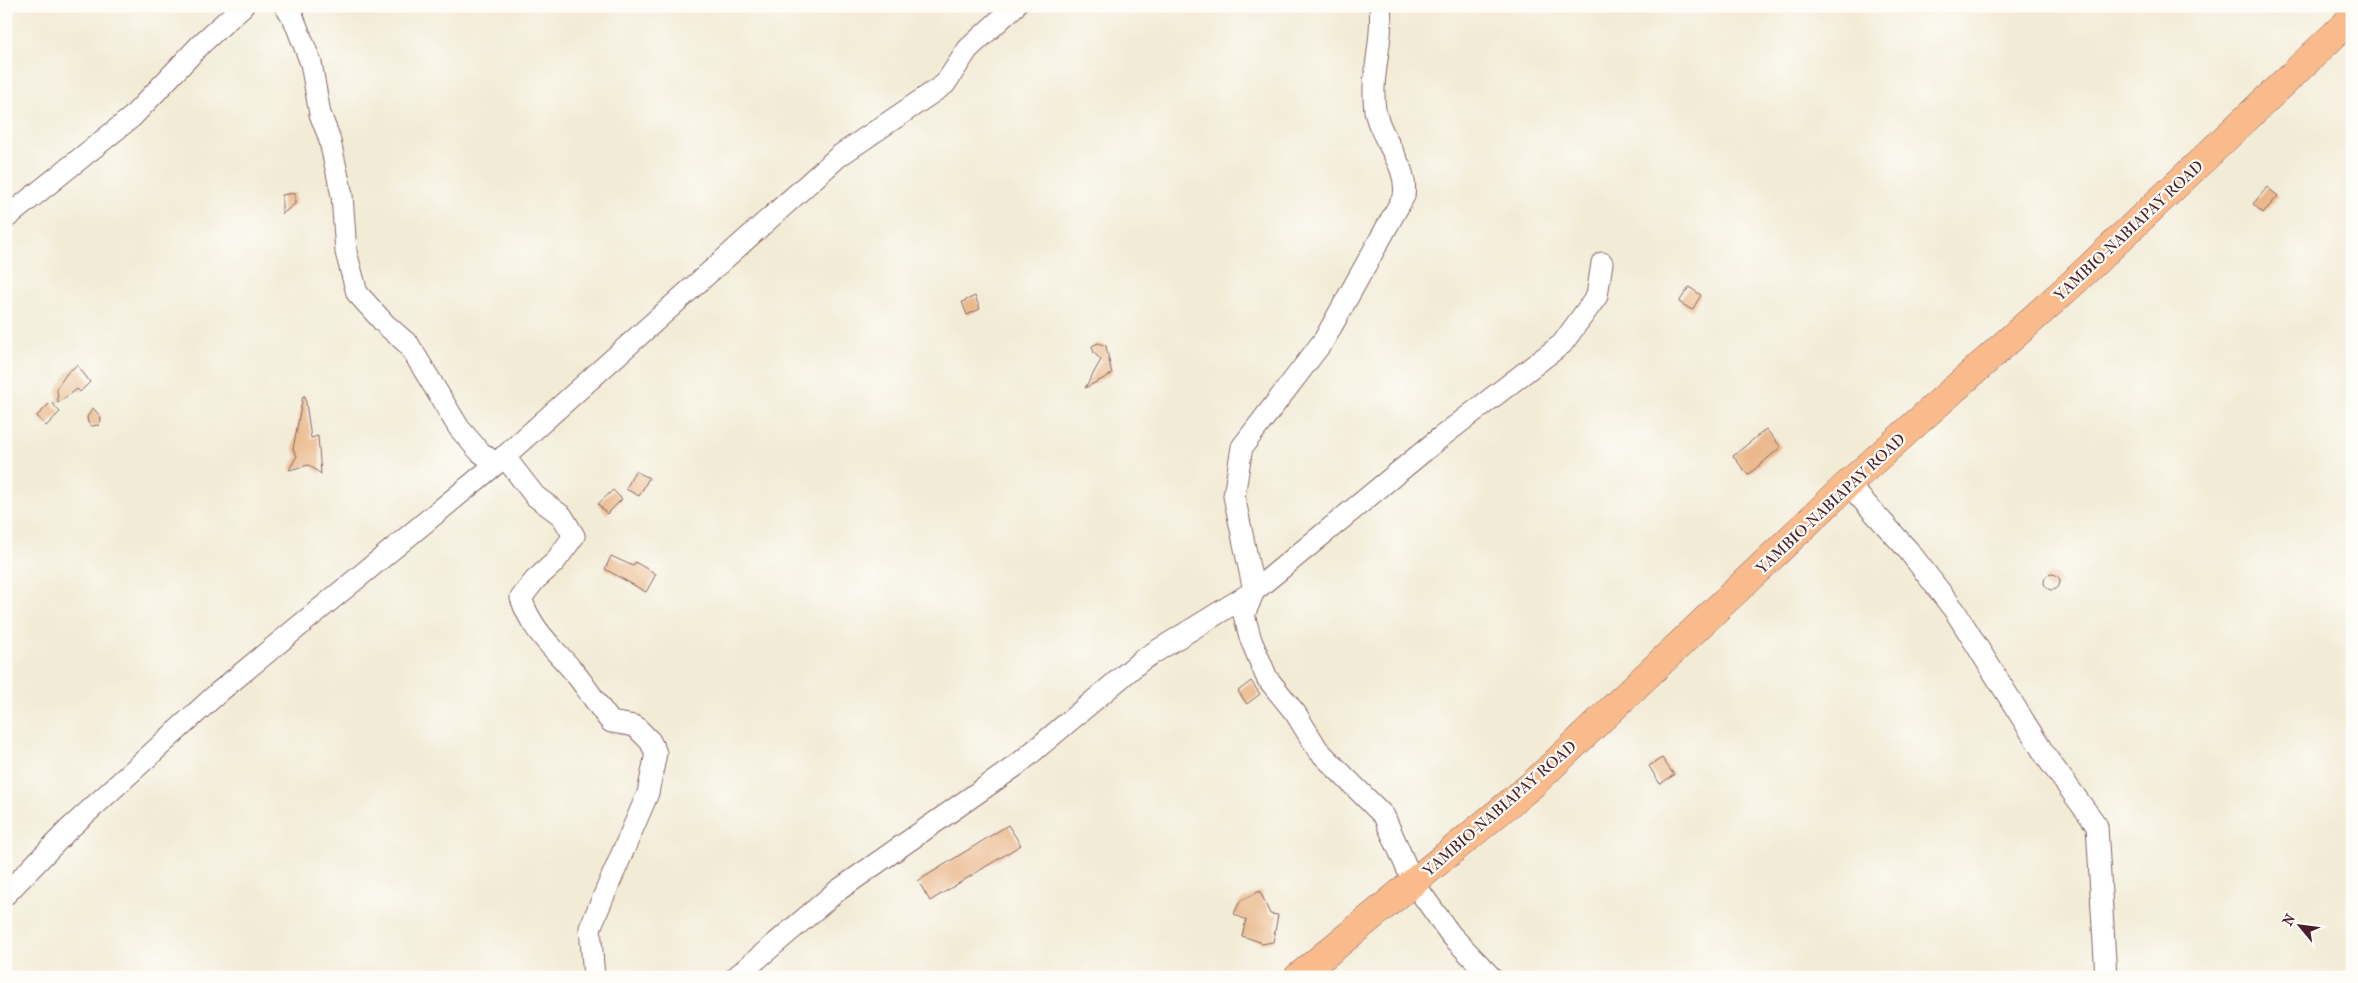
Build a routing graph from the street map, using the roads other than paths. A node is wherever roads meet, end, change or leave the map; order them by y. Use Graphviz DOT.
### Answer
graph roads {
  1 [pos="243,6"];
  2 [pos="285,6"];
  3 [pos="1015,6"];
  4 [pos="1380,6"];
  5 [pos="2352,18"];
  6 [pos="6,218"];
  7 [pos="1602,263"];
  8 [pos="500,460"];
  9 [pos="1848,484"];
  10 [pos="1254,591"];
  11 [pos="1413,882"];
  12 [pos="6,894"];
  13 [pos="594,977"];
  14 [pos="736,977"];
  15 [pos="1298,977"];
  16 [pos="1491,977"];
  17 [pos="2106,977"];
  1 -- 6 [label="street"];
  2 -- 8 [label="street"];
  3 -- 8 [label="street"];
  4 -- 10 [label="street"];
  5 -- 9 [label="main road, YAMBIO-NABIAPAY ROAD"];
  7 -- 10 [label="street"];
  8 -- 12 [label="street"];
  8 -- 13 [label="street"];
  9 -- 11 [label="main road, YAMBIO-NABIAPAY ROAD"];
  9 -- 17 [label="street"];
  10 -- 11 [label="street"];
  10 -- 14 [label="street"];
  11 -- 15 [label="main road, YAMBIO-NABIAPAY ROAD"];
  11 -- 16 [label="street"];
}
